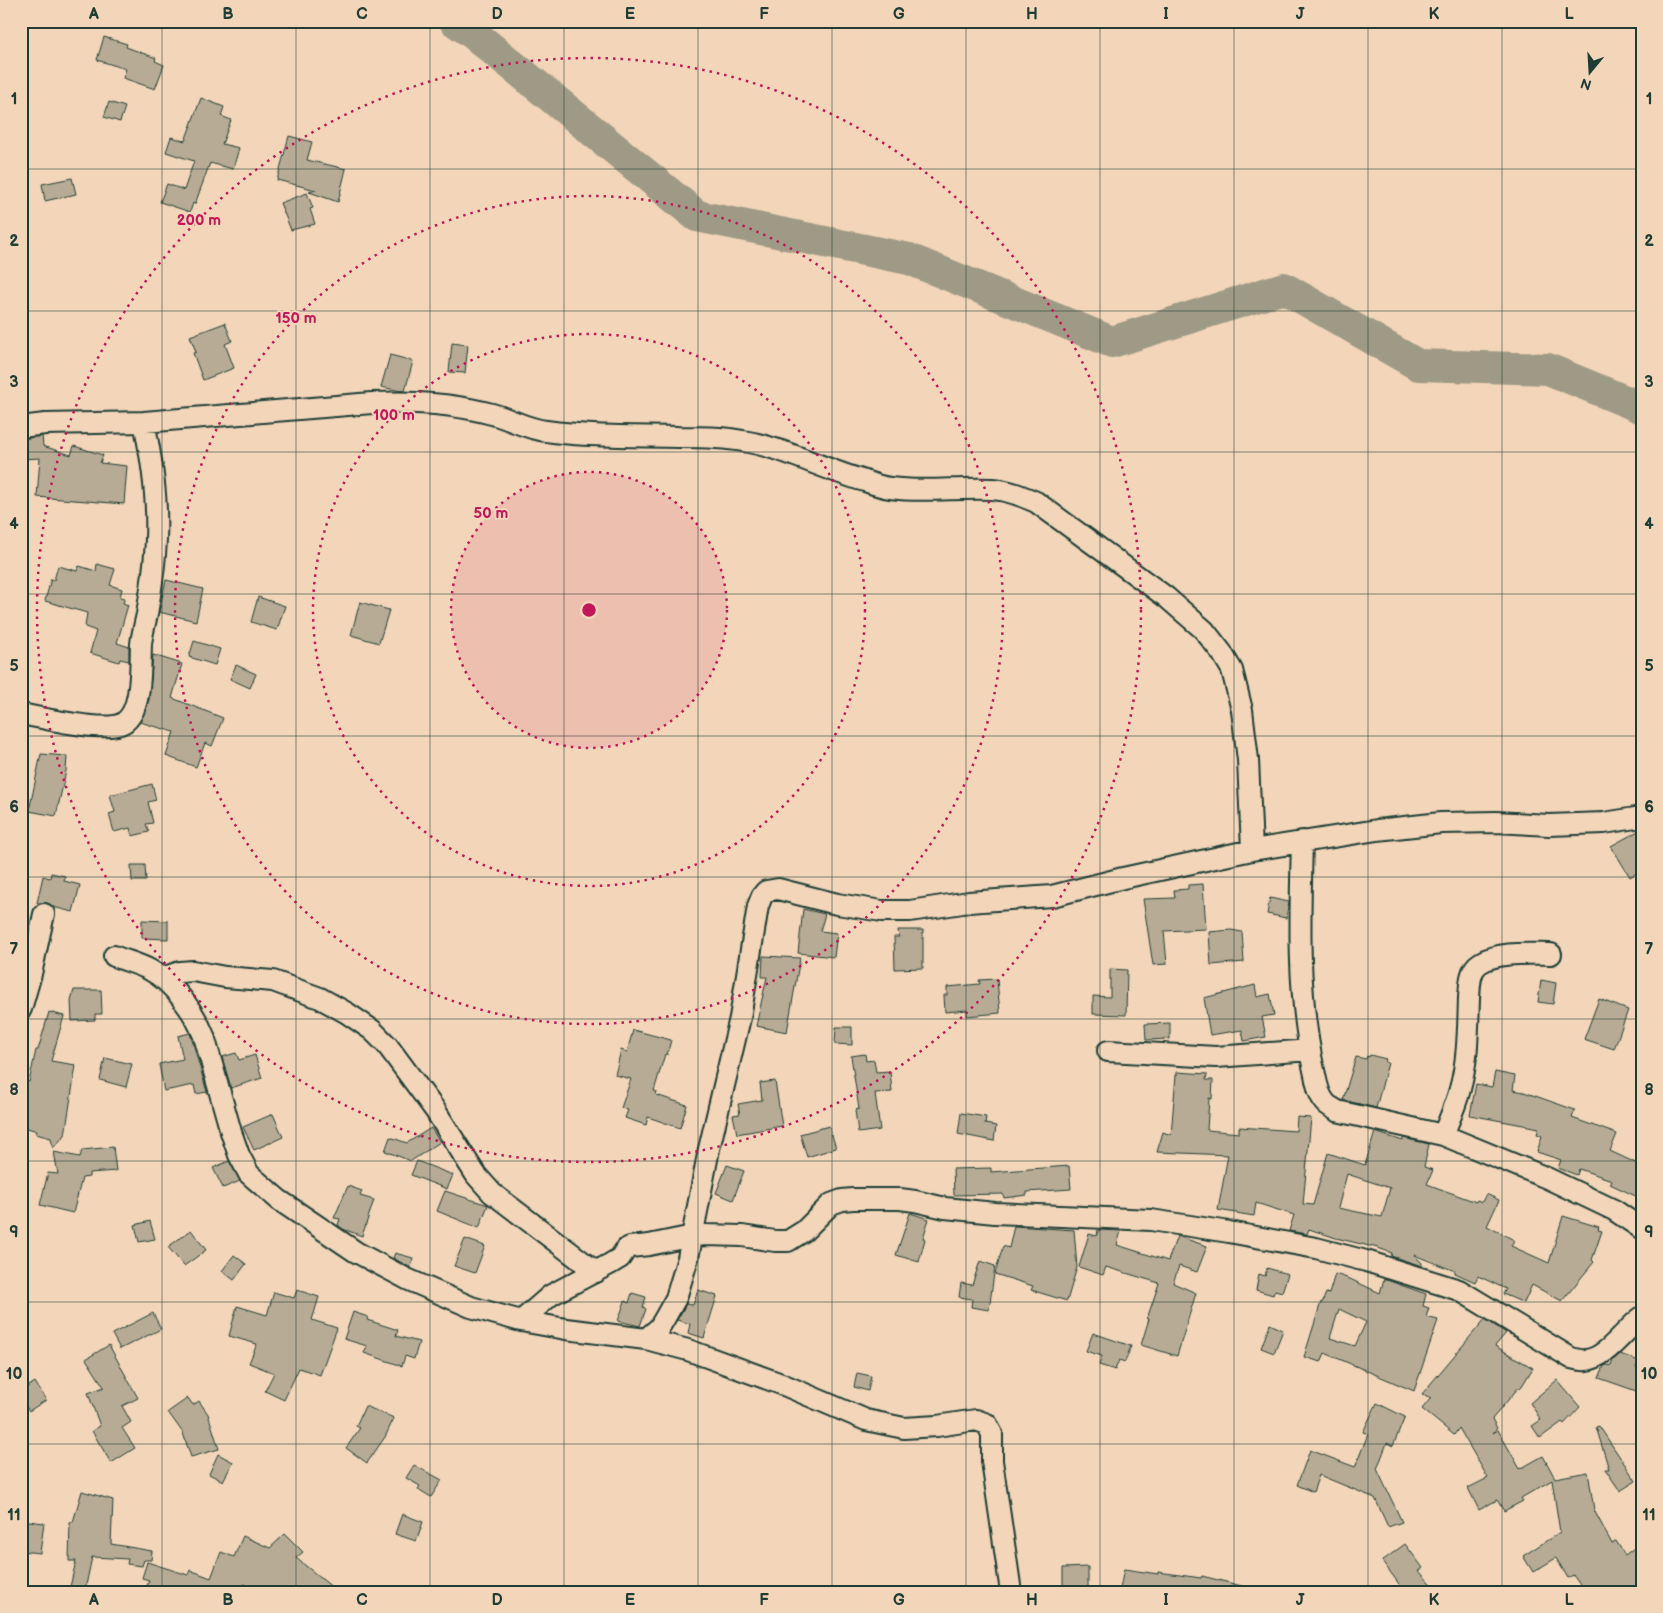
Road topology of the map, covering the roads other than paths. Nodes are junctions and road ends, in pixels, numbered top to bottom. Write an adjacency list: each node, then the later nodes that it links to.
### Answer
1 (144, 422): 2 (street); 3 (street); 6 (street)
2 (21, 426)
3 (21, 714)
4 (1642, 817): 5 (street)
5 (1302, 841): 6 (street); 12 (street)
6 (1252, 850): 16 (street)
7 (44, 914): 11 (street)
8 (1551, 954): 14 (street)
9 (114, 956): 10 (street)
10 (162, 978): 17 (street); 19 (street)
11 (21, 1010)
12 (1310, 1050): 13 (street); 14 (street)
13 (1108, 1051)
14 (1443, 1135): 15 (street)
15 (1642, 1228)
16 (692, 1237): 17 (street); 18 (street); 20 (street)
17 (596, 1272): 19 (street)
18 (1642, 1317)
19 (521, 1321): 20 (street)
20 (646, 1339): 21 (street)
21 (1011, 1592)

